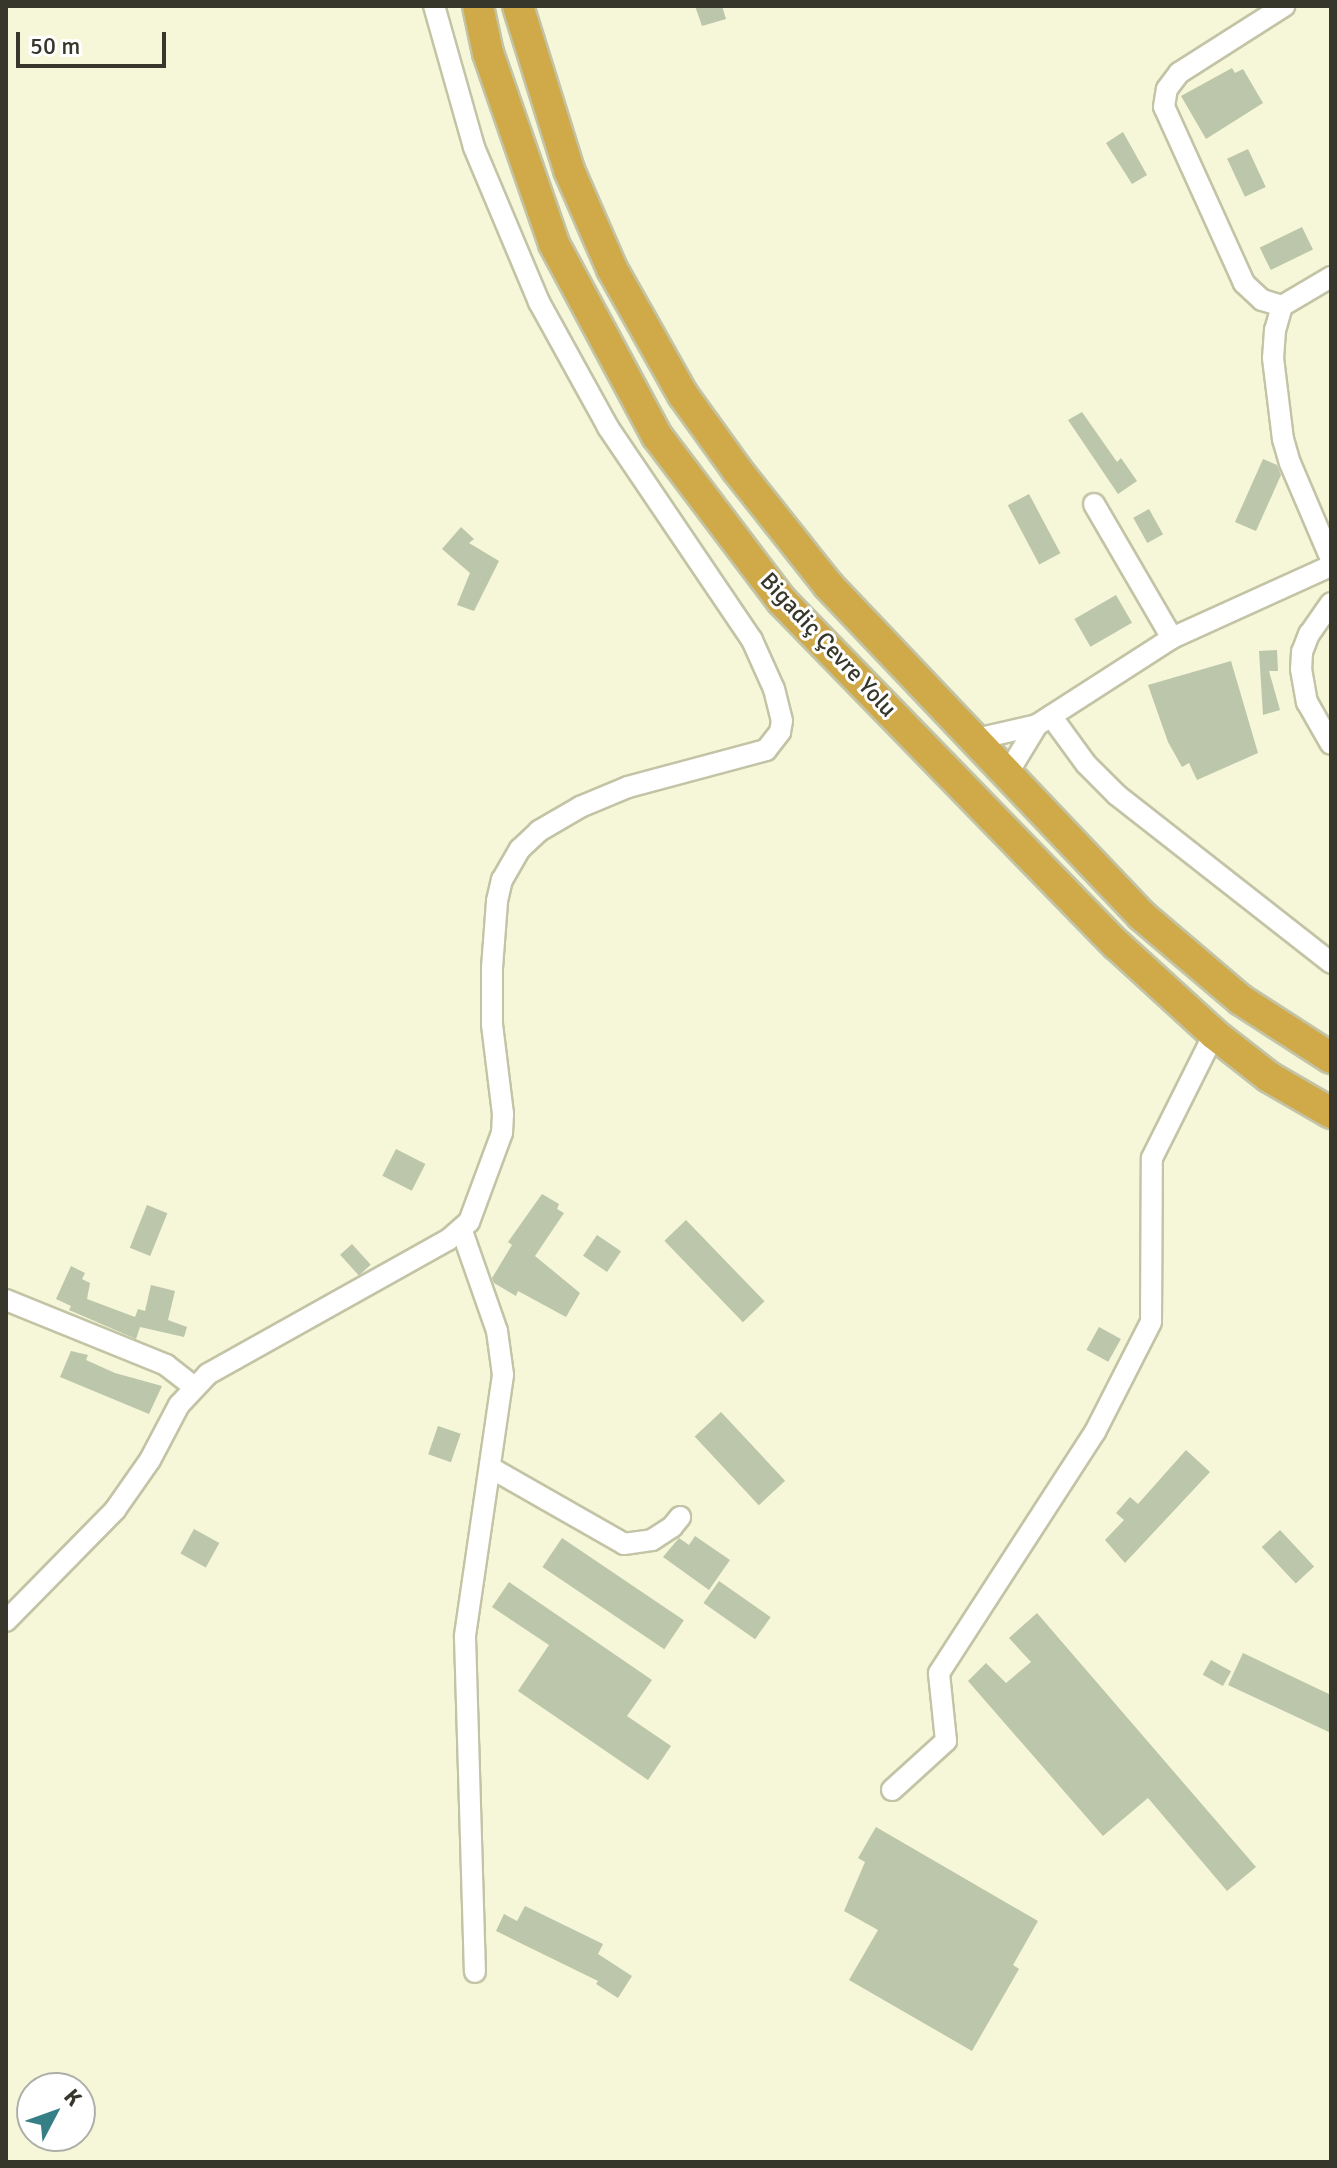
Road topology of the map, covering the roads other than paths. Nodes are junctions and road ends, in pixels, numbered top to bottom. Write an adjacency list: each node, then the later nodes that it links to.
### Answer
1 (434, 6): 20 (street)
2 (478, 6): 17 (highway, Bigadiç Çevre Yolu)
3 (518, 6): 13 (highway, Bigadiç Çevre Yolu)
4 (1277, 8): 6 (street)
5 (1331, 277): 6 (street)
6 (1282, 306): 8 (street)
7 (1094, 504): 11 (street)
8 (1331, 559)
9 (1331, 566): 11 (street)
10 (1331, 603): 14 (street)
11 (1172, 638): 12 (street)
12 (1044, 720): 13 (street); 15 (street); 16 (street)
13 (972, 740): 15 (highway, Bigadiç Çevre Yolu)
14 (1331, 744)
15 (1006, 776): 18 (highway, Bigadiç Çevre Yolu)
16 (1331, 963)
17 (1214, 1034): 19 (highway, Bigadiç Çevre Yolu); 26 (street)
18 (1331, 1058)
19 (1331, 1113)
20 (462, 1231): 22 (street); 23 (street)
21 (6, 1300): 22 (street)
22 (193, 1386): 25 (street)
23 (491, 1468): 24 (street); 27 (street)
24 (680, 1517)
25 (6, 1621)
26 (892, 1790)
27 (475, 1972)

